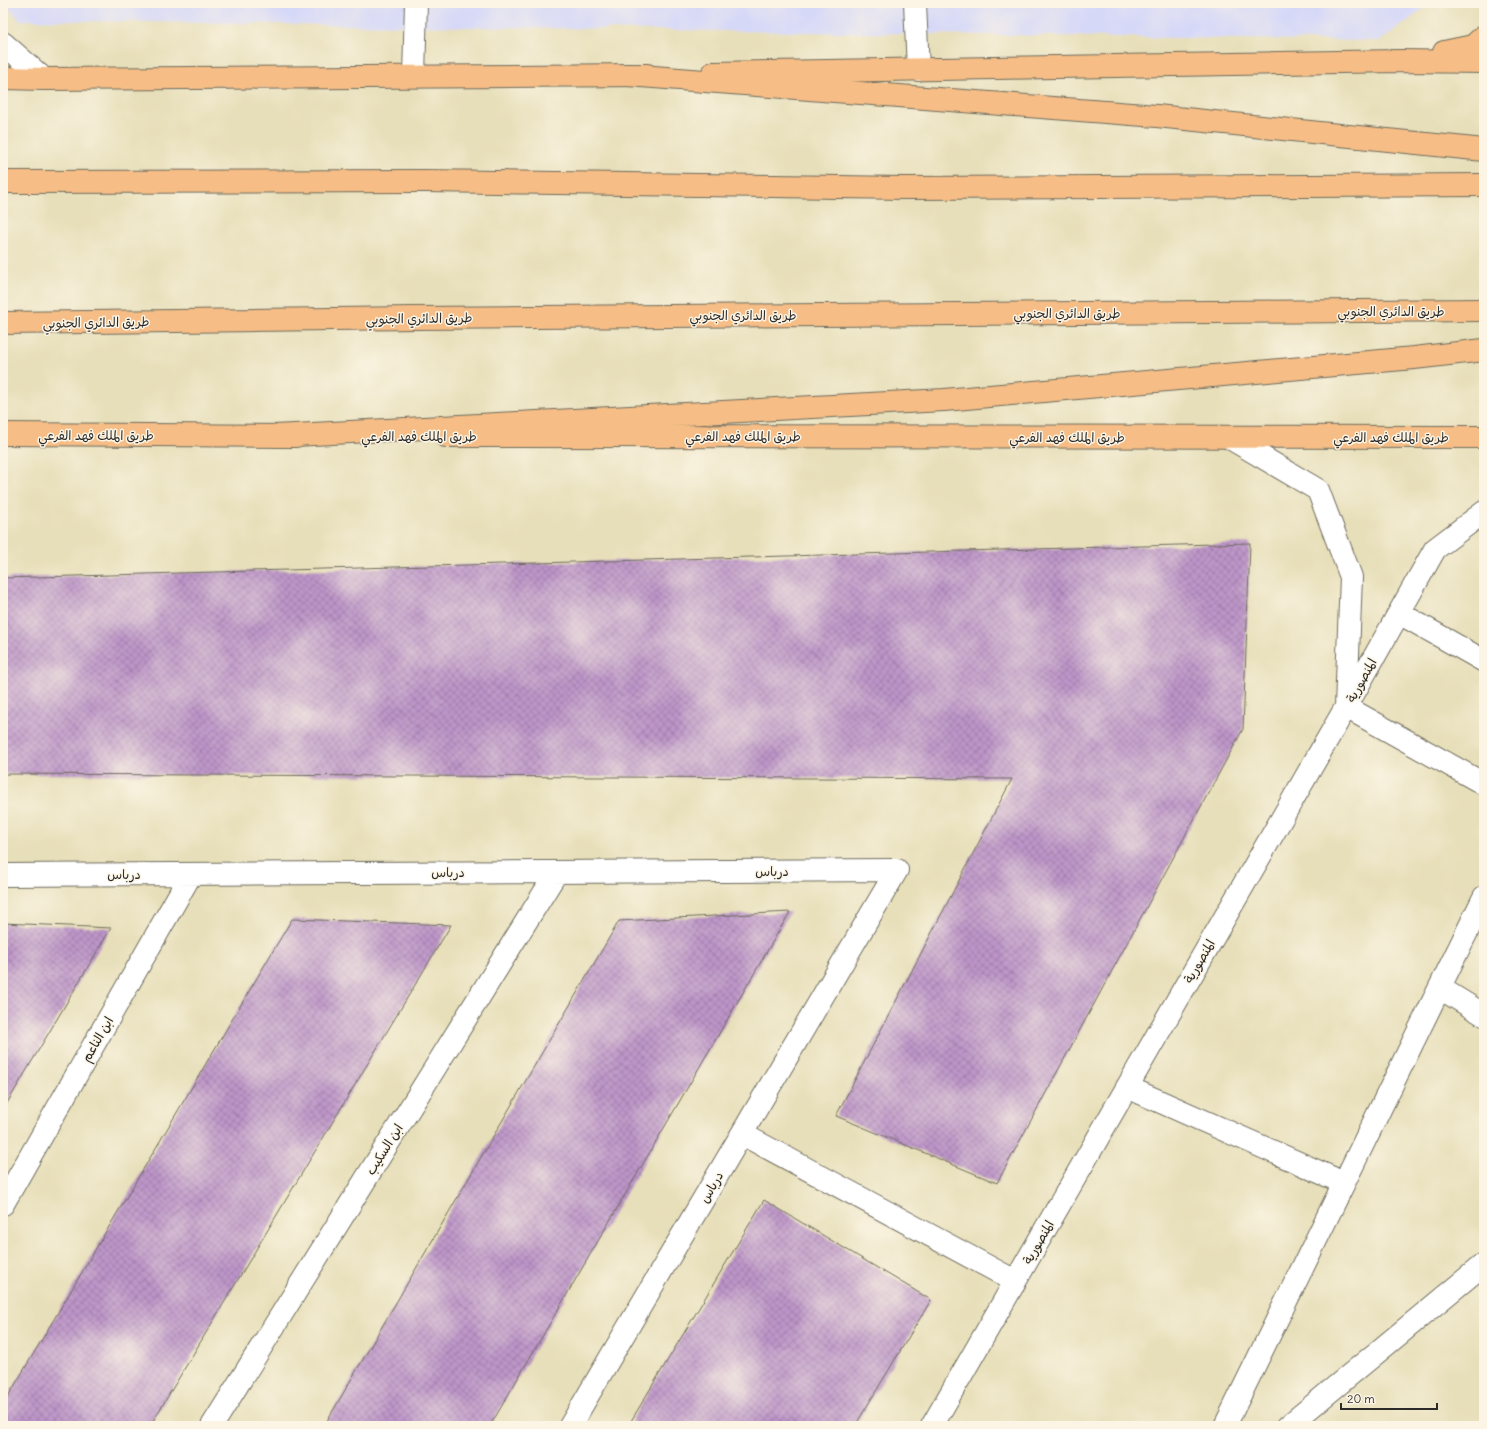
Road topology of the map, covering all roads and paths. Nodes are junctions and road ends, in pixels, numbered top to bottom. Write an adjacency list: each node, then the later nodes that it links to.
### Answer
1 (416, 3): 9 (street)
2 (915, 3): 7 (street)
3 (1484, 36): 5 (main road)
4 (3, 43): 11 (street)
5 (1399, 61): 6 (main road); 7 (main road)
6 (1484, 62)
7 (918, 70): 8 (main road)
8 (628, 75): 9 (main road); 12 (main road)
9 (414, 76): 11 (main road)
10 (3, 78): 11 (main road)
11 (44, 79)
12 (1484, 150)
13 (3, 182): 14 (main road)
14 (1484, 185)
15 (1484, 310): 16 (main road, طريق الدائري الجنوبي)
16 (3, 323)
17 (1484, 350): 19 (main road)
18 (3, 434): 19 (main road, طريق الملك فهد الفرعي)
19 (276, 436): 20 (main road, طريق الملك فهد الفرعي)
20 (1228, 437): 21 (main road, طريق الملك فهد الفرعي); 25 (street)
21 (1484, 437)
22 (1484, 512): 23 (street, المنصورية)
23 (1399, 613): 24 (street); 25 (street, المنصورية)
24 (1484, 661)
25 (1346, 707): 26 (street); 33 (street, المنصورية)
26 (1484, 784)
27 (557, 872): 29 (street, درباس); 34 (street, درباس); 39 (street, ابن السكيب)
28 (3, 874): 29 (street, درباس)
29 (190, 874): 36 (street, ابن الناعم)
30 (1484, 897): 31 (street)
31 (1440, 988): 32 (street); 35 (street)
32 (1484, 1014)
33 (1127, 1087): 35 (street); 38 (street, المنصورية)
34 (742, 1134): 38 (street); 40 (street, درباس)
35 (1344, 1183): 42 (street)
36 (3, 1204)
37 (1484, 1264): 43 (street)
38 (1015, 1281): 41 (street, المنصورية)
39 (212, 1426)
40 (570, 1426)
41 (932, 1426)
42 (1225, 1426)
43 (1288, 1426)

